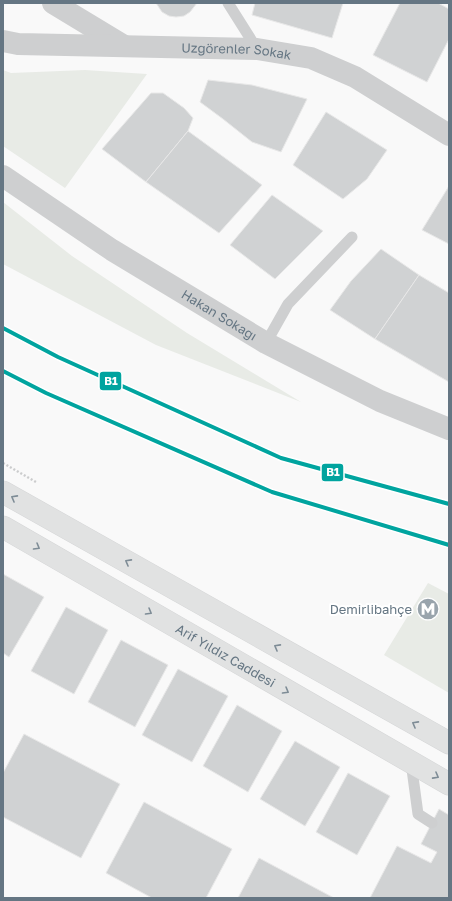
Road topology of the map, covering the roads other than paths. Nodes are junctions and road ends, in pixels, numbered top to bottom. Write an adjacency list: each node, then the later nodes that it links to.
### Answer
1 (53, 3): 4 (street)
2 (228, 3): 5 (lane)
3 (3, 41): 4 (street, Uzgörenler Sokak)
4 (125, 47): 5 (street, Uzgörenler Sokak)
5 (257, 49): 6 (street, Uzgörenler Sokak)
6 (449, 135)
7 (3, 176): 9 (street, Hakan Sokağı)
8 (352, 237): 9 (lane)
9 (266, 343): 10 (street, Hakan Sokağı)
10 (449, 429)
11 (3, 492): 13 (main road, one-way to 11)
12 (3, 527): 14 (main road, Arif Yıldız Caddesi, one-way to 14)
13 (449, 743)
14 (411, 762): 15 (main road, Arif Yıldız Caddesi, one-way to 15); 16 (lane)
15 (449, 784)
16 (432, 823)

